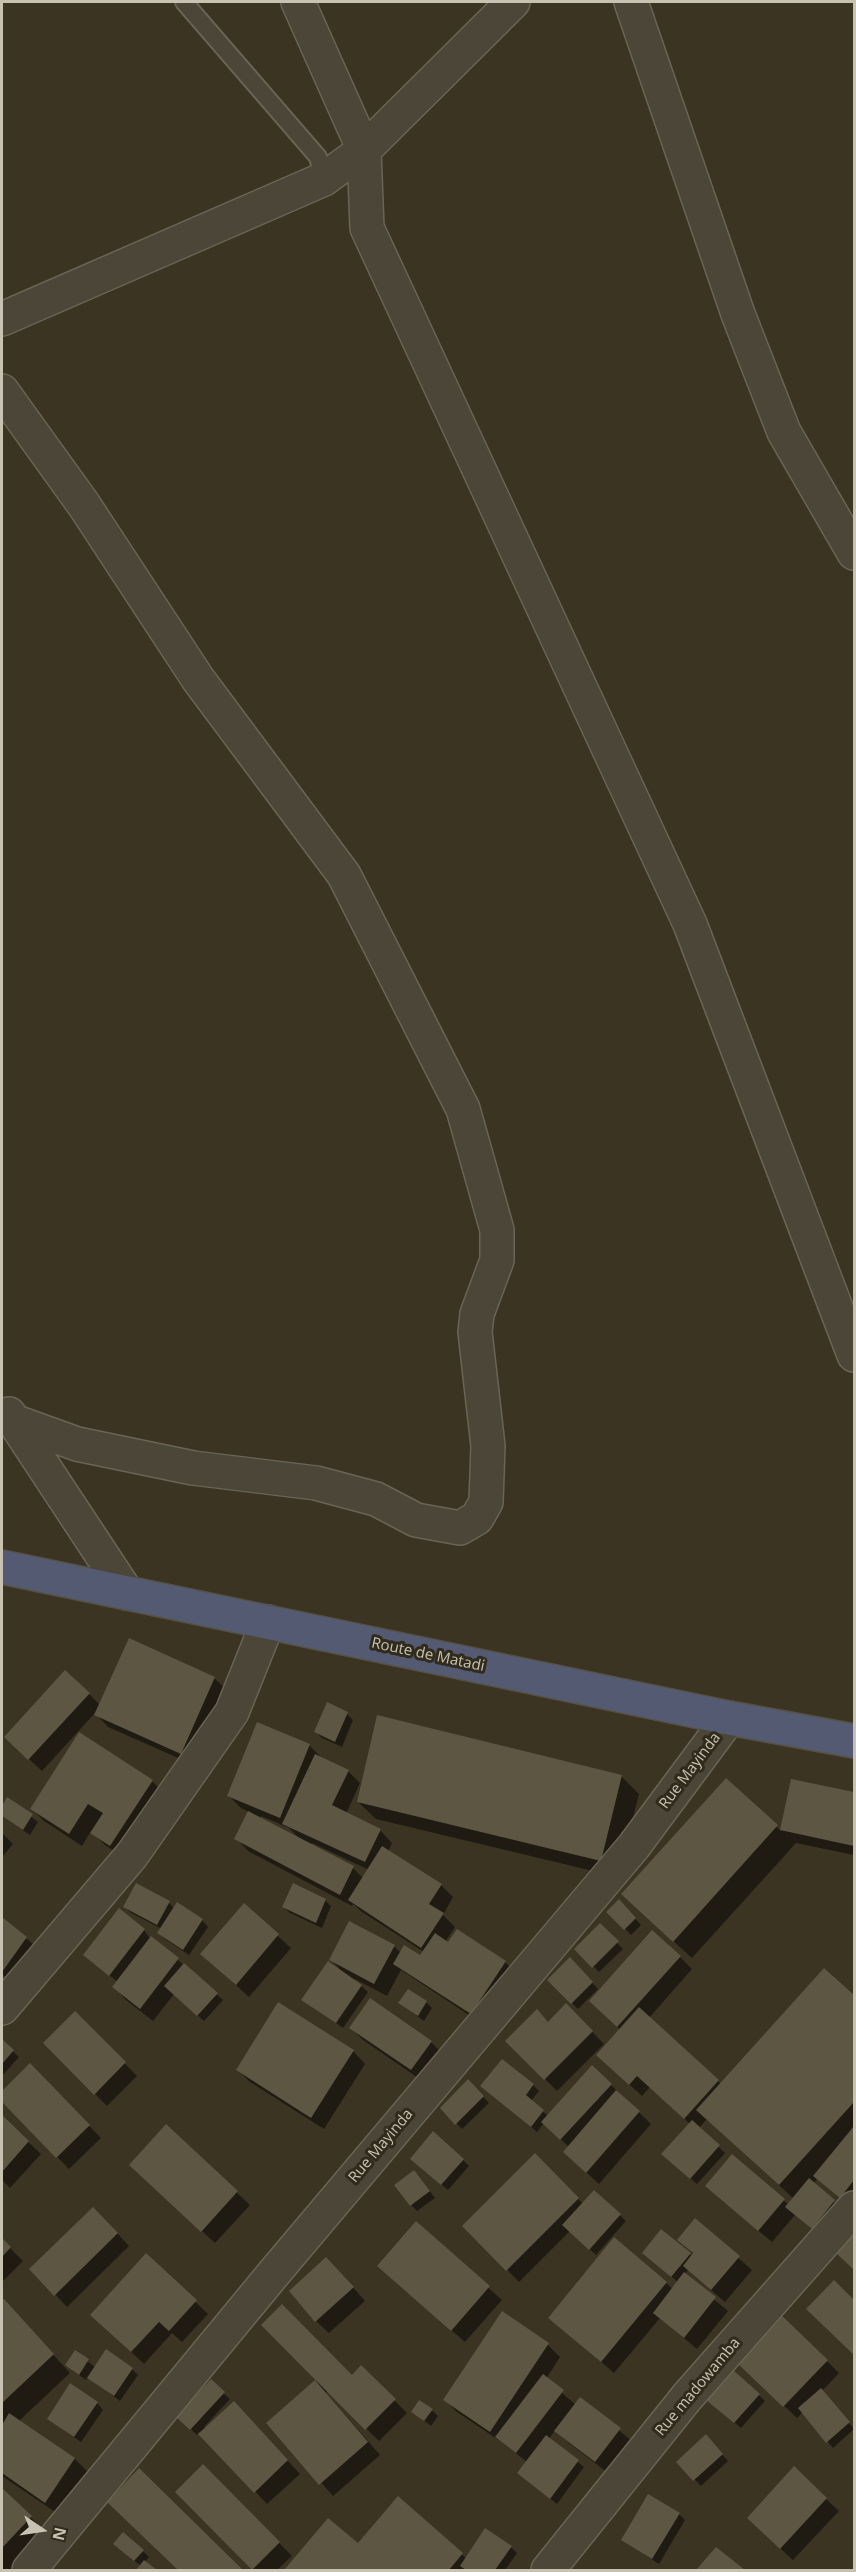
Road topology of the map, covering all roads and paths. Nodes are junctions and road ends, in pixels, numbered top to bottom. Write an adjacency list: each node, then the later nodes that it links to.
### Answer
1 (184, 2): 6 (lane)
2 (298, 2): 5 (street)
3 (513, 2): 5 (street)
4 (631, 2): 9 (street)
5 (364, 150): 6 (street); 10 (street)
6 (324, 178): 7 (street)
7 (2, 319)
8 (2, 391): 11 (street)
9 (855, 553)
10 (855, 1355)
11 (5, 1412): 13 (street)
12 (2, 1568): 13 (highway, Route de Matadi)
13 (127, 1593): 14 (highway, Route de Matadi)
14 (268, 1622): 15 (highway, Route de Matadi); 17 (street)
15 (729, 1718): 16 (highway, Route de Matadi); 19 (street, Rue Mayinda)
16 (855, 1741)
17 (2, 2008)
18 (855, 2208): 20 (street, Rue madowamba)
19 (29, 2571)
20 (548, 2571)

